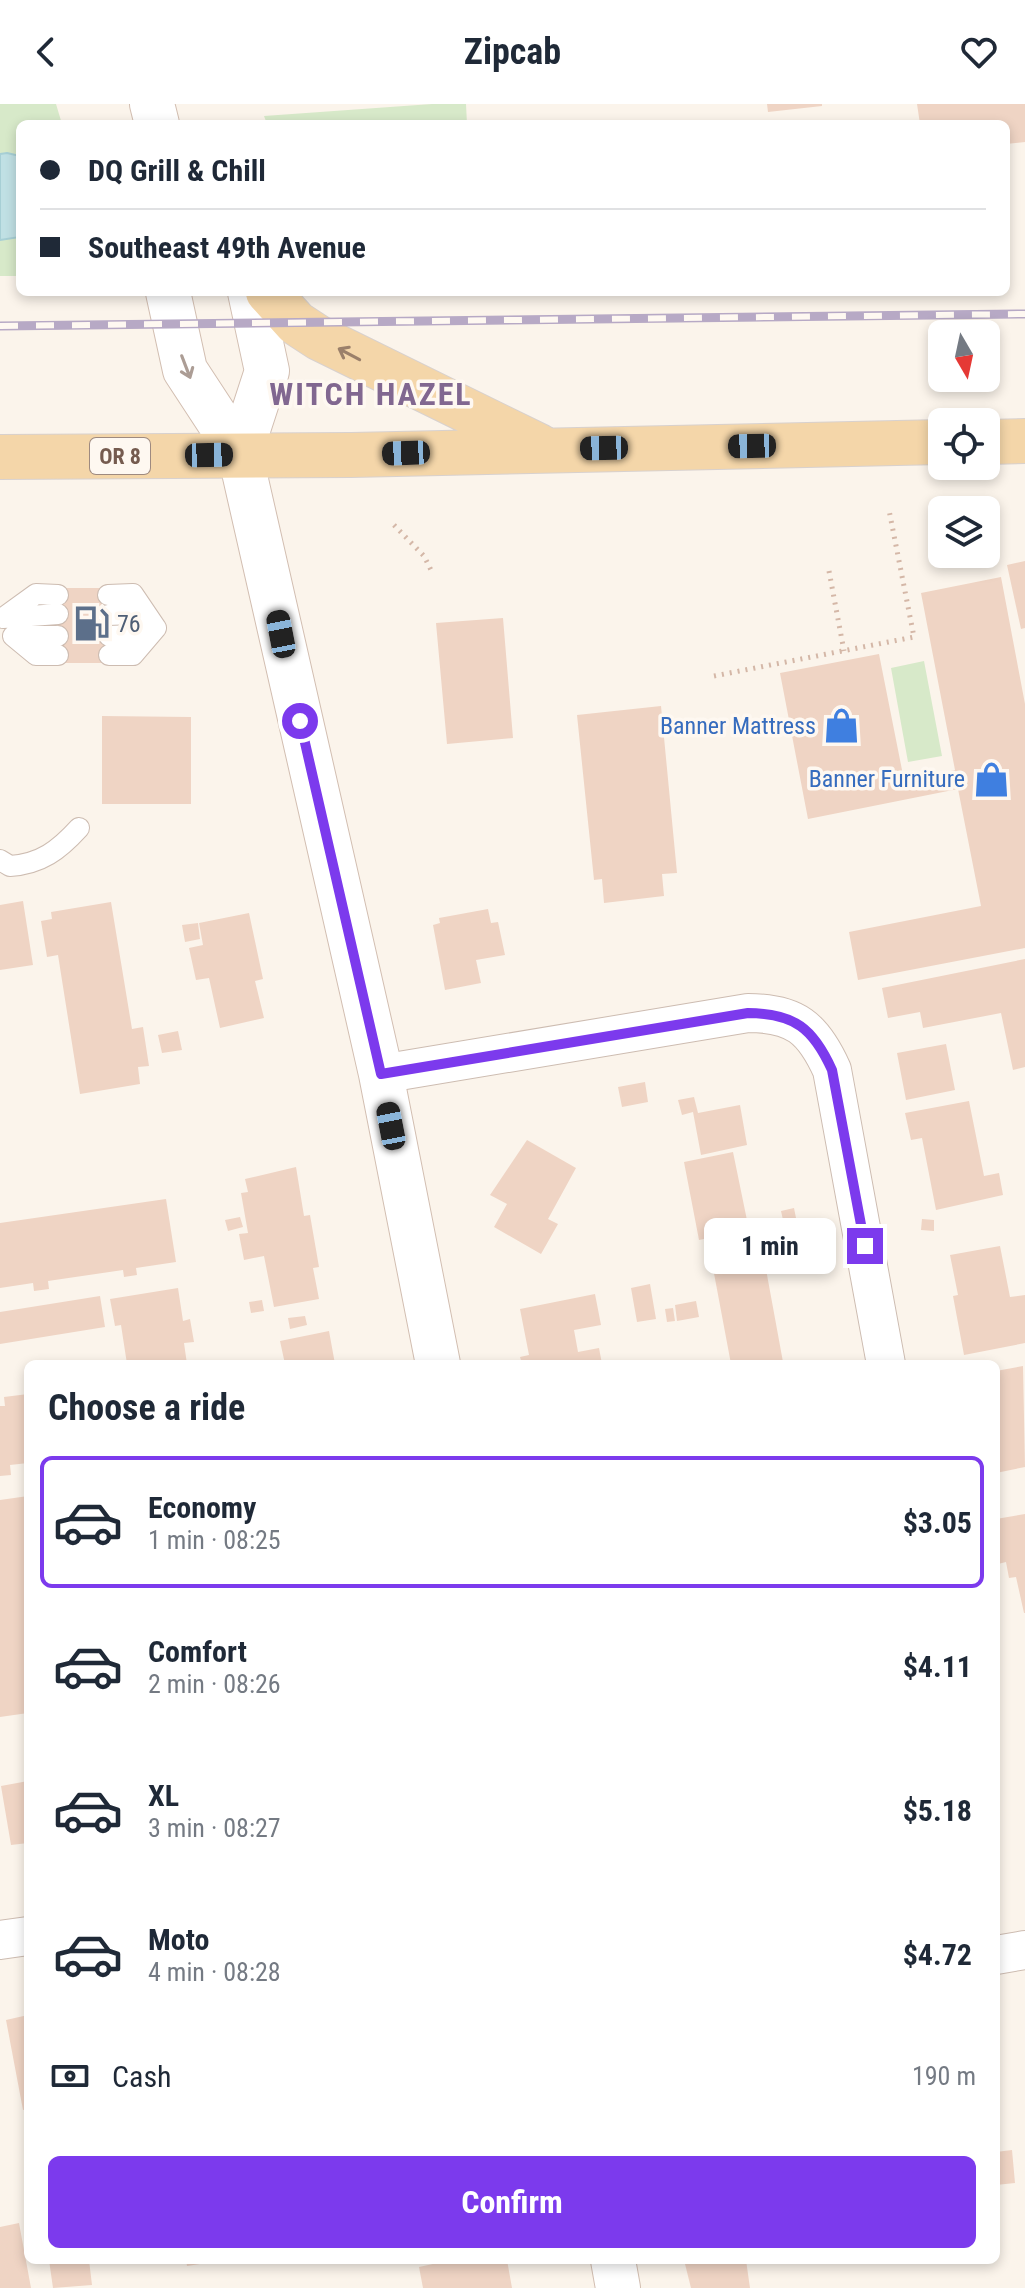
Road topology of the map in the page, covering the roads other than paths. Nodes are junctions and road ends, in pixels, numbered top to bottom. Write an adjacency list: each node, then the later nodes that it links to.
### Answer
1 (169, 296): 8 (main road, one-way to 8)
2 (251, 296): 8 (main road)
3 (272, 296): 7 (main road, one-way to 3)
4 (1025, 441): 6 (main road)
5 (928, 442): 7 (main road, OR 8)
6 (1000, 442)
7 (545, 449): 8 (main road, OR 8)
8 (240, 454): 9 (main road, OR 8); 14 (main road)
9 (0, 457)
10 (108, 605): 11 (lane)
11 (109, 646)
12 (79, 828): 13 (lane)
13 (0, 860)
14 (381, 1074): 15 (main road); 16 (street)
15 (437, 1360)
16 (885, 1360)
17 (24, 1937): 18 (street)
18 (0, 1940)
19 (1025, 1950): 20 (street)
20 (1000, 1954)
21 (614, 2264): 22 (main road)
22 (618, 2288)

